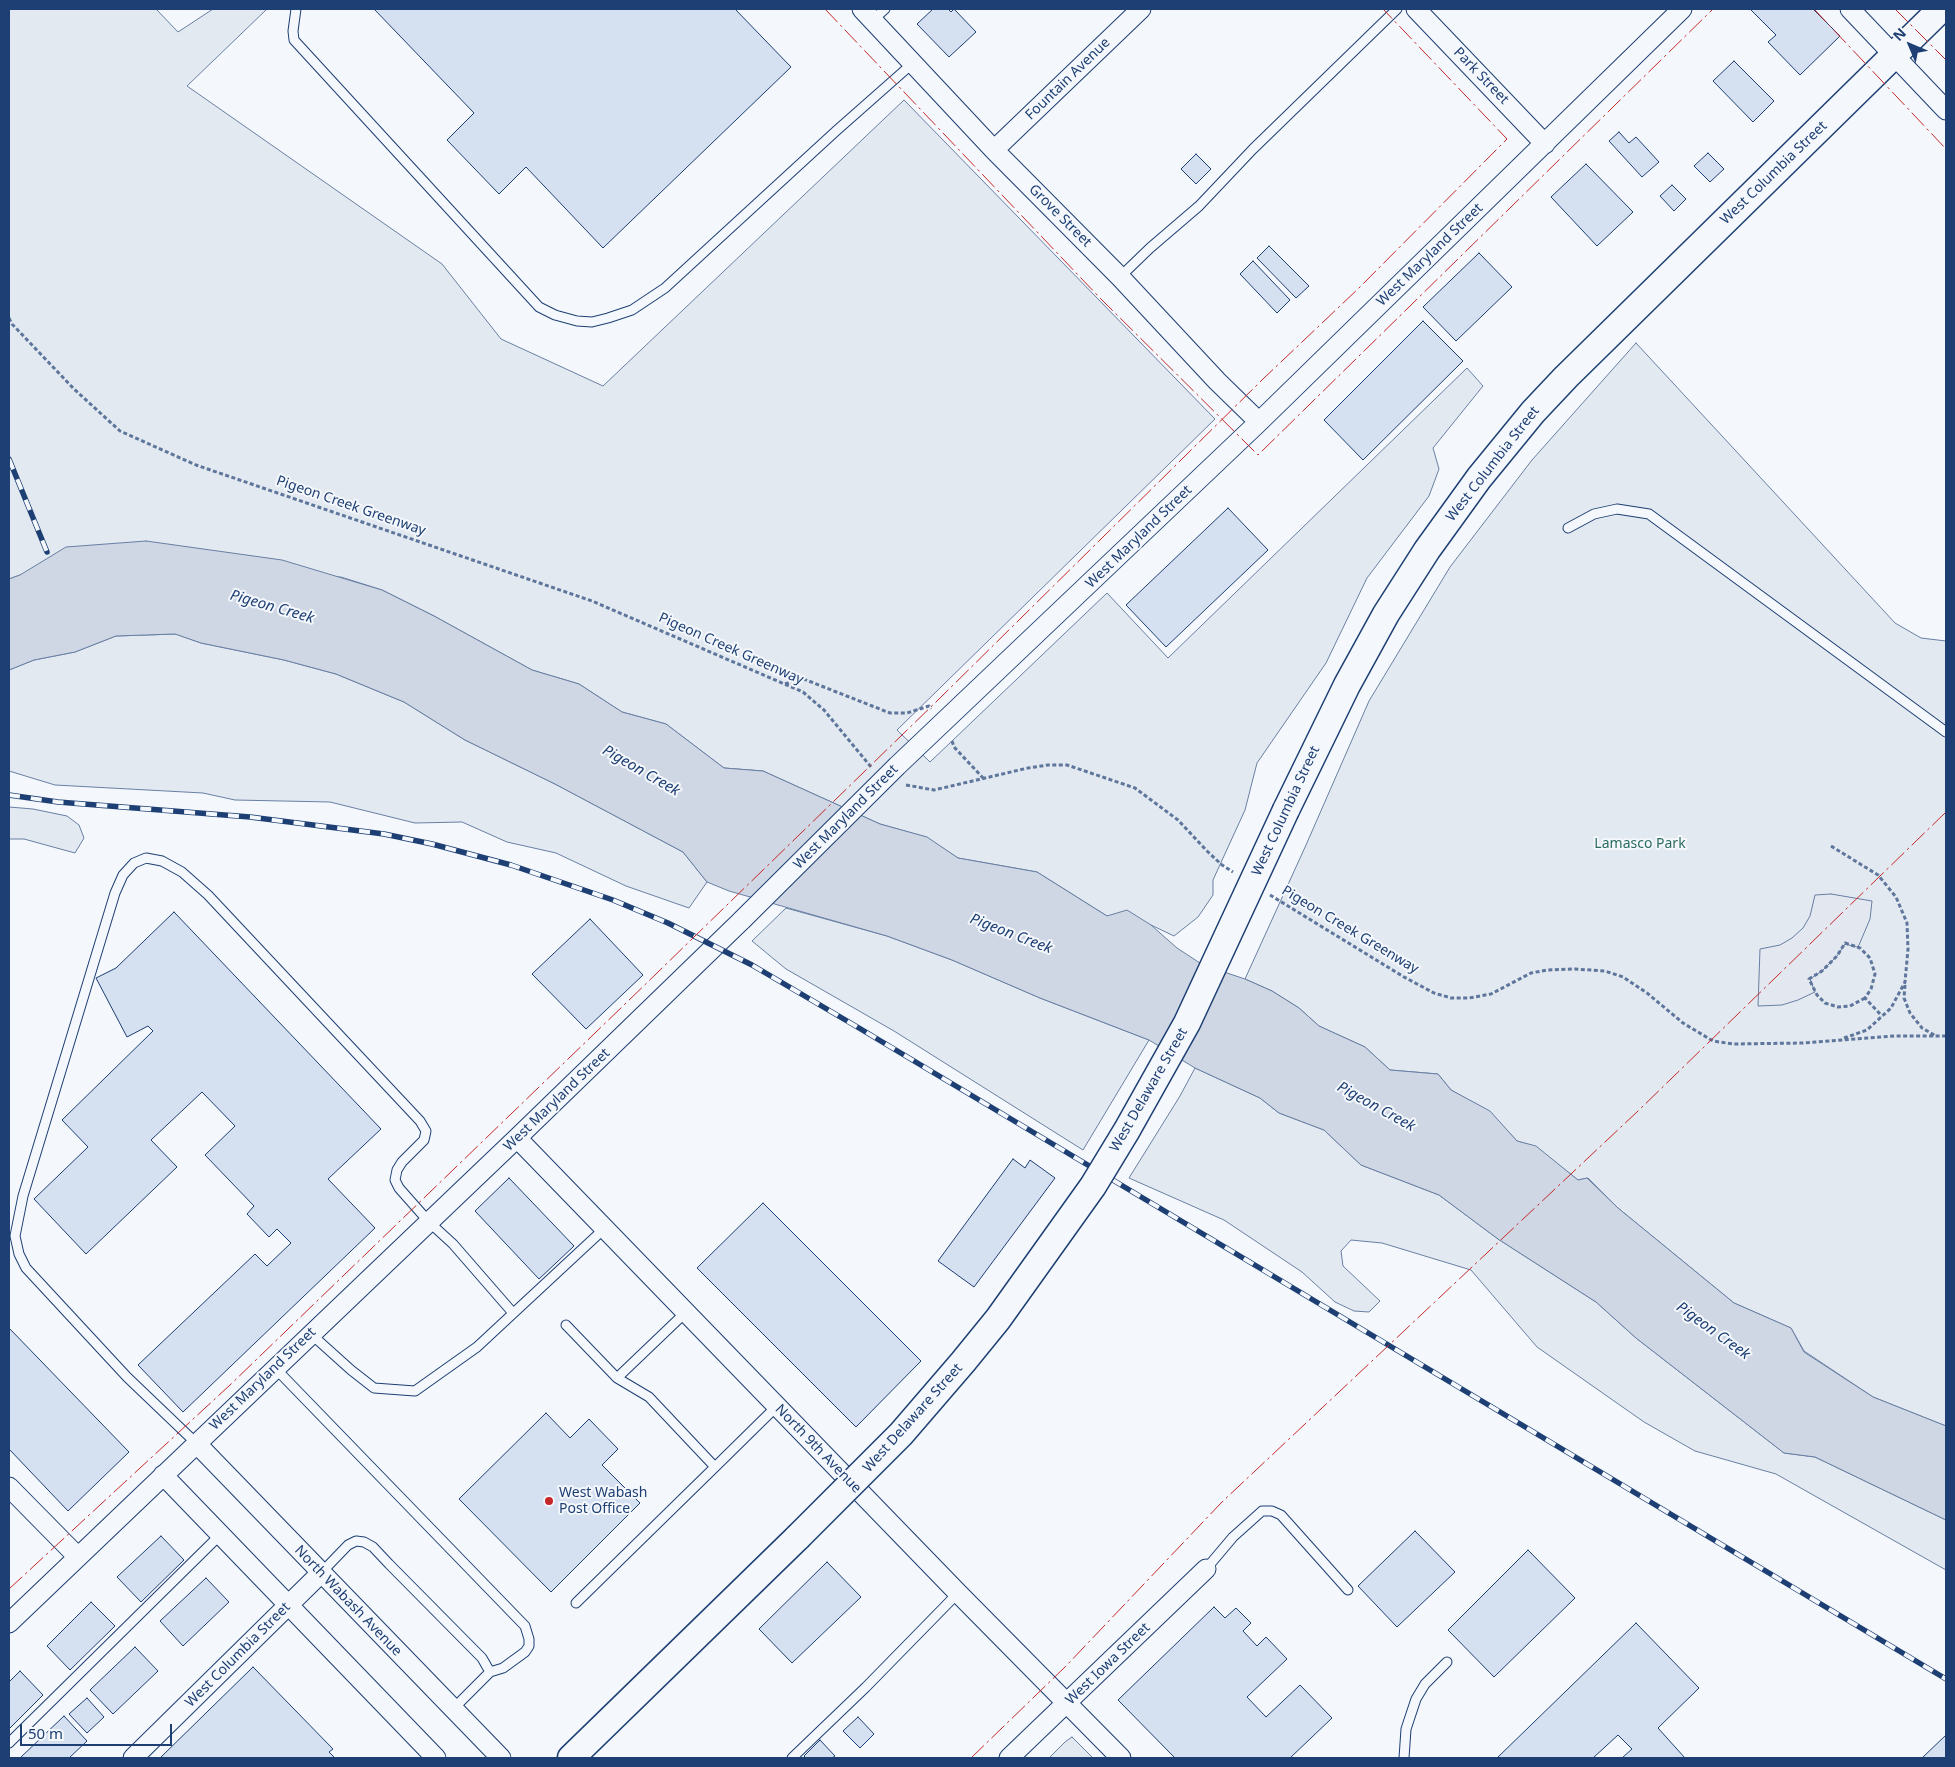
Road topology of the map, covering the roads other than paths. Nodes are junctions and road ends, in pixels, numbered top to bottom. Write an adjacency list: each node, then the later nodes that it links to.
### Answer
1 (296, 9): 10 (lane)
2 (1141, 9): 13 (street, Fountain Avenue)
3 (1397, 9): 14 (lane)
4 (1416, 9): 12 (street, Park Street)
5 (1682, 9): 12 (street, West Maryland Street)
6 (1850, 9): 9 (street)
7 (1941, 9): 9 (main road, West Columbia Street)
8 (873, 13): 10 (street, Grove Street)
9 (1895, 54): 11 (street); 18 (main road, West Columbia Street, bridge)
10 (913, 63): 13 (street, Grove Street)
11 (1946, 110)
12 (1545, 144): 15 (street, West Maryland Street)
13 (994, 150): 14 (street, Grove Street)
14 (1120, 277): 15 (street, Grove Street)
15 (1259, 422): 19 (street, West Maryland Street, bridge)
16 (1568, 528): 17 (lane)
17 (1946, 732)
18 (1187, 1023): 50 (main road, West Delaware Street, bridge)
19 (517, 1138): 20 (street, West Maryland Street); 21 (street, North 9th Avenue)
20 (429, 1222): 23 (lane); 25 (street, West Maryland Street); 29 (lane)
21 (605, 1228): 22 (street, North 9th Avenue); 23 (lane)
22 (686, 1312): 27 (lane); 28 (street, North 9th Avenue)
23 (513, 1313): 25 (lane)
24 (566, 1325): 27 (lane)
25 (311, 1334): 26 (street, West Maryland Street)
26 (274, 1368): 29 (street, West Maryland Street); 43 (lane)
27 (617, 1378): 30 (lane)
28 (777, 1406): 30 (lane); 38 (street, North 9th Avenue)
29 (196, 1443): 31 (street, West Maryland Street); 36 (street, North Wabash Avenue)
30 (715, 1467): 39 (lane)
31 (162, 1475): 33 (street); 34 (street, West Maryland Street)
32 (14, 1495): 34 (street)
33 (220, 1535): 40 (street); 46 (lane)
34 (78, 1557): 41 (street, West Maryland Street)
35 (1206, 1569): 37 (lane); 44 (street, West Iowa Street)
36 (321, 1573): 40 (street, West Columbia Street); 43 (lane); 45 (street, North Wabash Avenue)
37 (1348, 1590)
38 (958, 1593): 44 (street, North 9th Avenue); 51 (lane)
39 (576, 1603)
40 (288, 1605): 47 (street, West Columbia Street); 48 (street)
41 (9, 1623)
42 (1447, 1662): 54 (lane)
43 (490, 1672): 45 (lane)
44 (1067, 1704): 52 (street, West Iowa Street); 53 (street, North 9th Avenue)
45 (453, 1709): 49 (street, North Wabash Avenue)
46 (9, 1743)
47 (133, 1758)
48 (436, 1758)
49 (501, 1758)
50 (571, 1758)
51 (792, 1758)
52 (1008, 1758)
53 (1121, 1758)
54 (1404, 1758)

